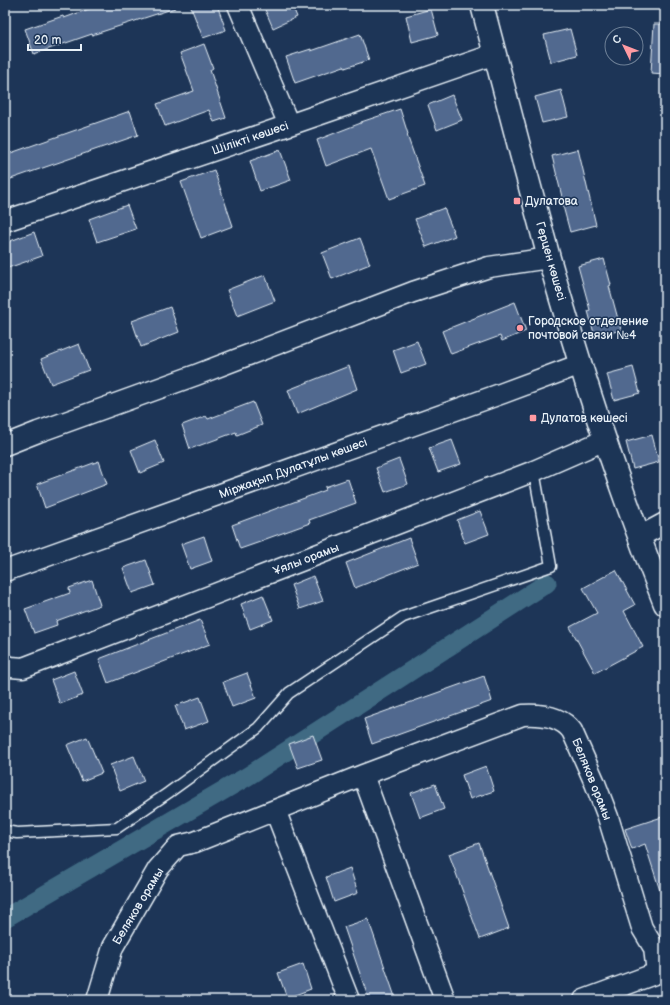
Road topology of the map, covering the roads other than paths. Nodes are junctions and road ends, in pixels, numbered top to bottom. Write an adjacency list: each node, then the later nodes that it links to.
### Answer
1 (238, 5): 4 (street)
2 (482, 5): 3 (street, Герцен көшесі)
3 (495, 54): 4 (street, Шілікті көшесі); 6 (street, Герцен көшесі)
4 (289, 125): 5 (street, Шілікті көшесі)
5 (5, 220)
6 (549, 258): 7 (street, Герцен көшесі); 9 (street)
7 (581, 364): 8 (street, Герцен көшесі); 13 (street, Міржақып Дулатұлы көшесі)
8 (605, 440): 10 (street, Ұялы орамы); 12 (street, Герцен көшесі)
9 (5, 445)
10 (534, 471): 15 (street, Ұялы орамы); 18 (lane)
11 (665, 523): 12 (street)
12 (639, 537): 14 (street, Герцен көшесі)
13 (5, 571)
14 (665, 604)
15 (5, 666)
16 (363, 775): 17 (street, Беляков орамы); 19 (street, Беляков орамы); 22 (street)
17 (275, 810): 20 (street, Беляков орамы); 21 (street)
18 (5, 831)
19 (659, 950): 23 (street)
20 (97, 1000)
21 (349, 1000)
22 (445, 1000)
23 (584, 1000)

